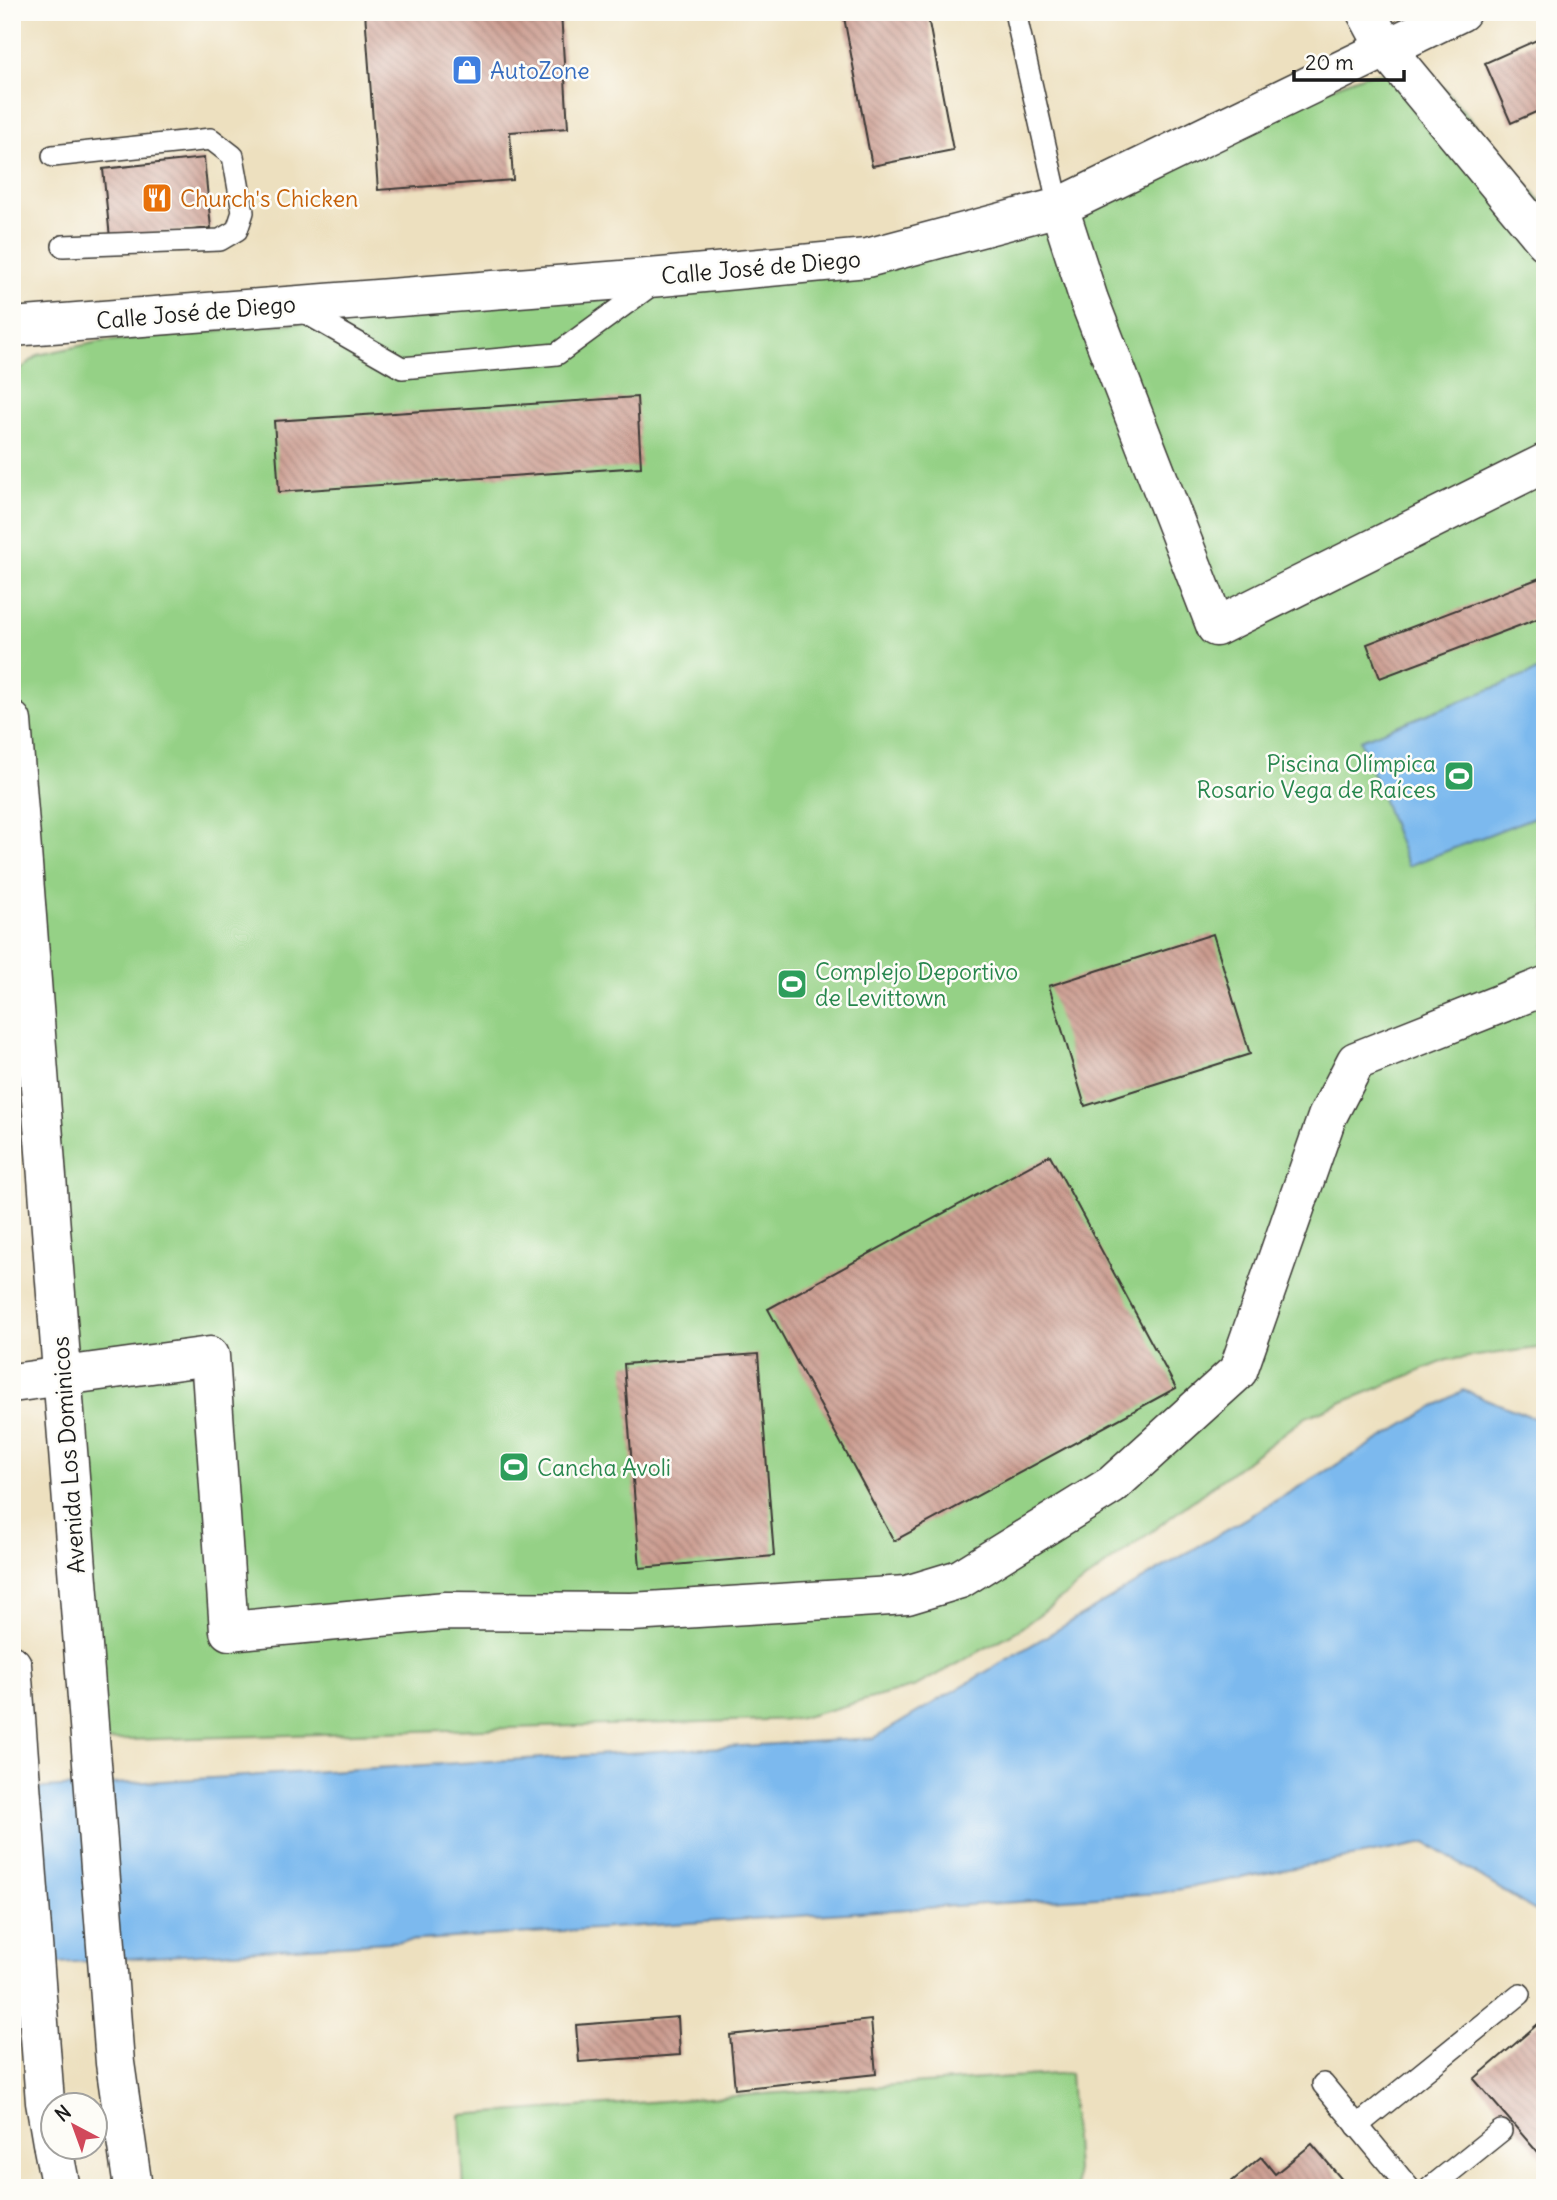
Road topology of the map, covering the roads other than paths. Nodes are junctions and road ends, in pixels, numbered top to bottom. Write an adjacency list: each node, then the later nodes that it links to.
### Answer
1 (1015, 12): 6 (lane)
2 (1366, 12): 4 (street)
3 (1461, 12): 4 (street, Calle José de Diego)
4 (1386, 50): 6 (street, Calle José de Diego); 7 (street)
5 (53, 156): 8 (lane)
6 (1059, 207): 9 (street, Calle José de Diego); 12 (street)
7 (1545, 241)
8 (63, 246)
9 (661, 277): 10 (street, Calle José de Diego); 10 (lane)
10 (290, 304): 11 (street, Calle José de Diego)
11 (12, 327)
12 (1545, 463)
13 (12, 721): 15 (street, Avenida Los Dominicos)
14 (1545, 986): 15 (street)
15 (61, 1376): 16 (street); 25 (street, Avenida Los Dominicos)
16 (12, 1383)
17 (12, 1665): 20 (street)
18 (1521, 1994): 21 (lane)
19 (1323, 2084): 21 (lane)
20 (44, 2092)
21 (1357, 2126): 26 (lane)
22 (1501, 2130): 27 (lane)
23 (56, 2162): 24 (street)
24 (61, 2188)
25 (133, 2188)
26 (1409, 2188)
27 (1430, 2188)

